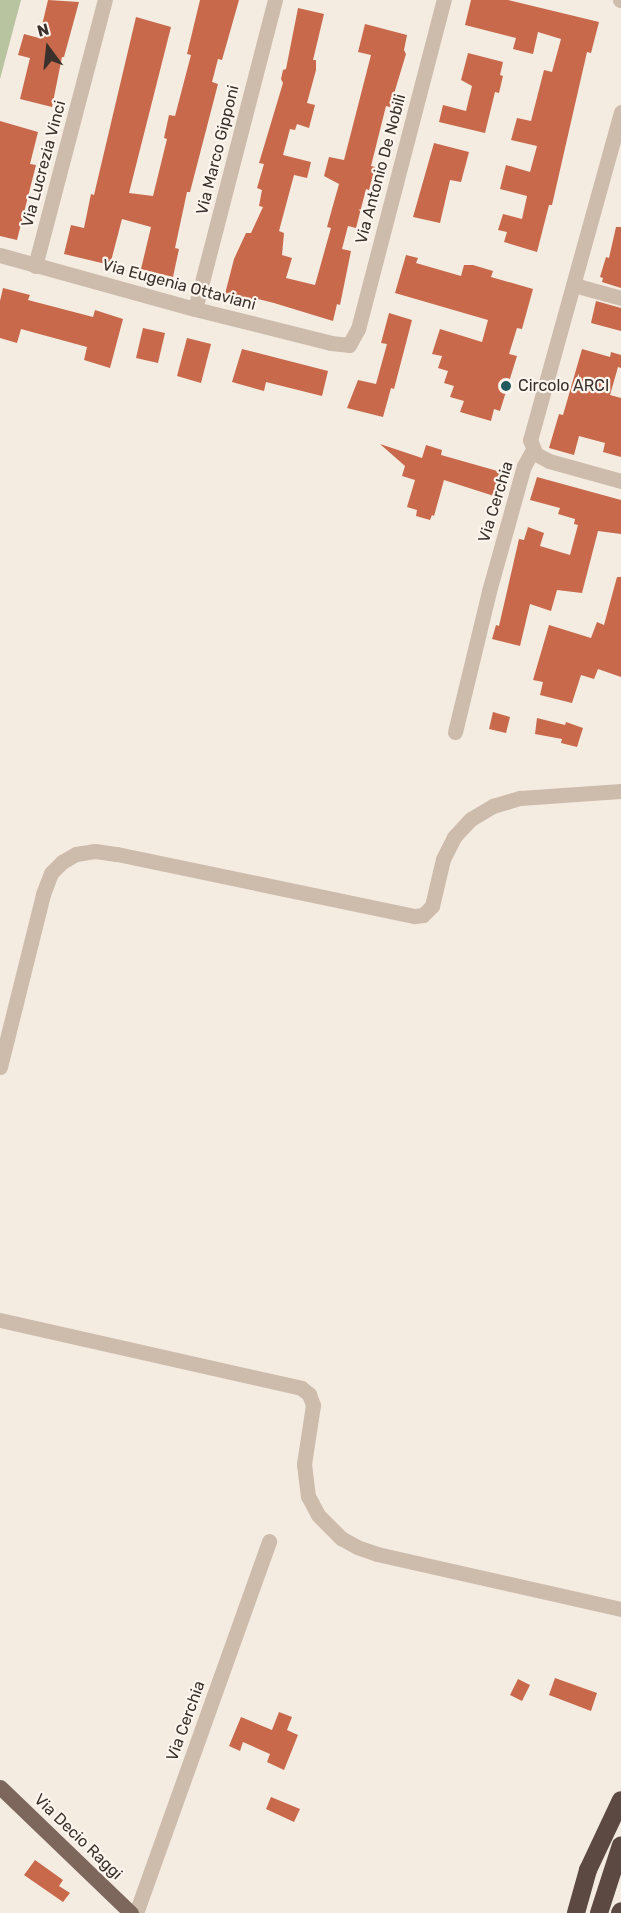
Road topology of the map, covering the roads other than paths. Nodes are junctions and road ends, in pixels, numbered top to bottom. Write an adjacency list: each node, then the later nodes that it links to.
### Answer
1 (105, 0): 7 (street, Via Lucrezia Vinci)
2 (275, 0): 10 (street, Via Marco Gipponi)
3 (444, 0): 11 (street, Via Antonio De Nobili)
4 (621, 112): 5 (street, Via Cerchia)
5 (615, 158): 8 (street, Via Cerchia)
6 (0, 255): 7 (street, Via Eugenia Ottaviani)
7 (35, 266): 10 (street, Via Eugenia Ottaviani)
8 (574, 285): 9 (street); 12 (street, Via Cerchia)
9 (621, 298)
10 (195, 309): 11 (street, Via Eugenia Ottaviani)
11 (349, 345)
12 (533, 450): 13 (street); 14 (street, Via Cerchia)
13 (621, 481)
14 (455, 732)
15 (621, 791): 16 (street)
16 (0, 1067)
17 (0, 1320): 19 (street)
18 (269, 1541): 24 (street, Via Cerchia)
19 (621, 1609)
20 (0, 1787): 23 (main road, Via Decio Raggi)
21 (621, 1800): 25 (highway)
22 (621, 1845): 26 (highway)
23 (131, 1913)
24 (136, 1913)
25 (576, 1913)
26 (599, 1913)

